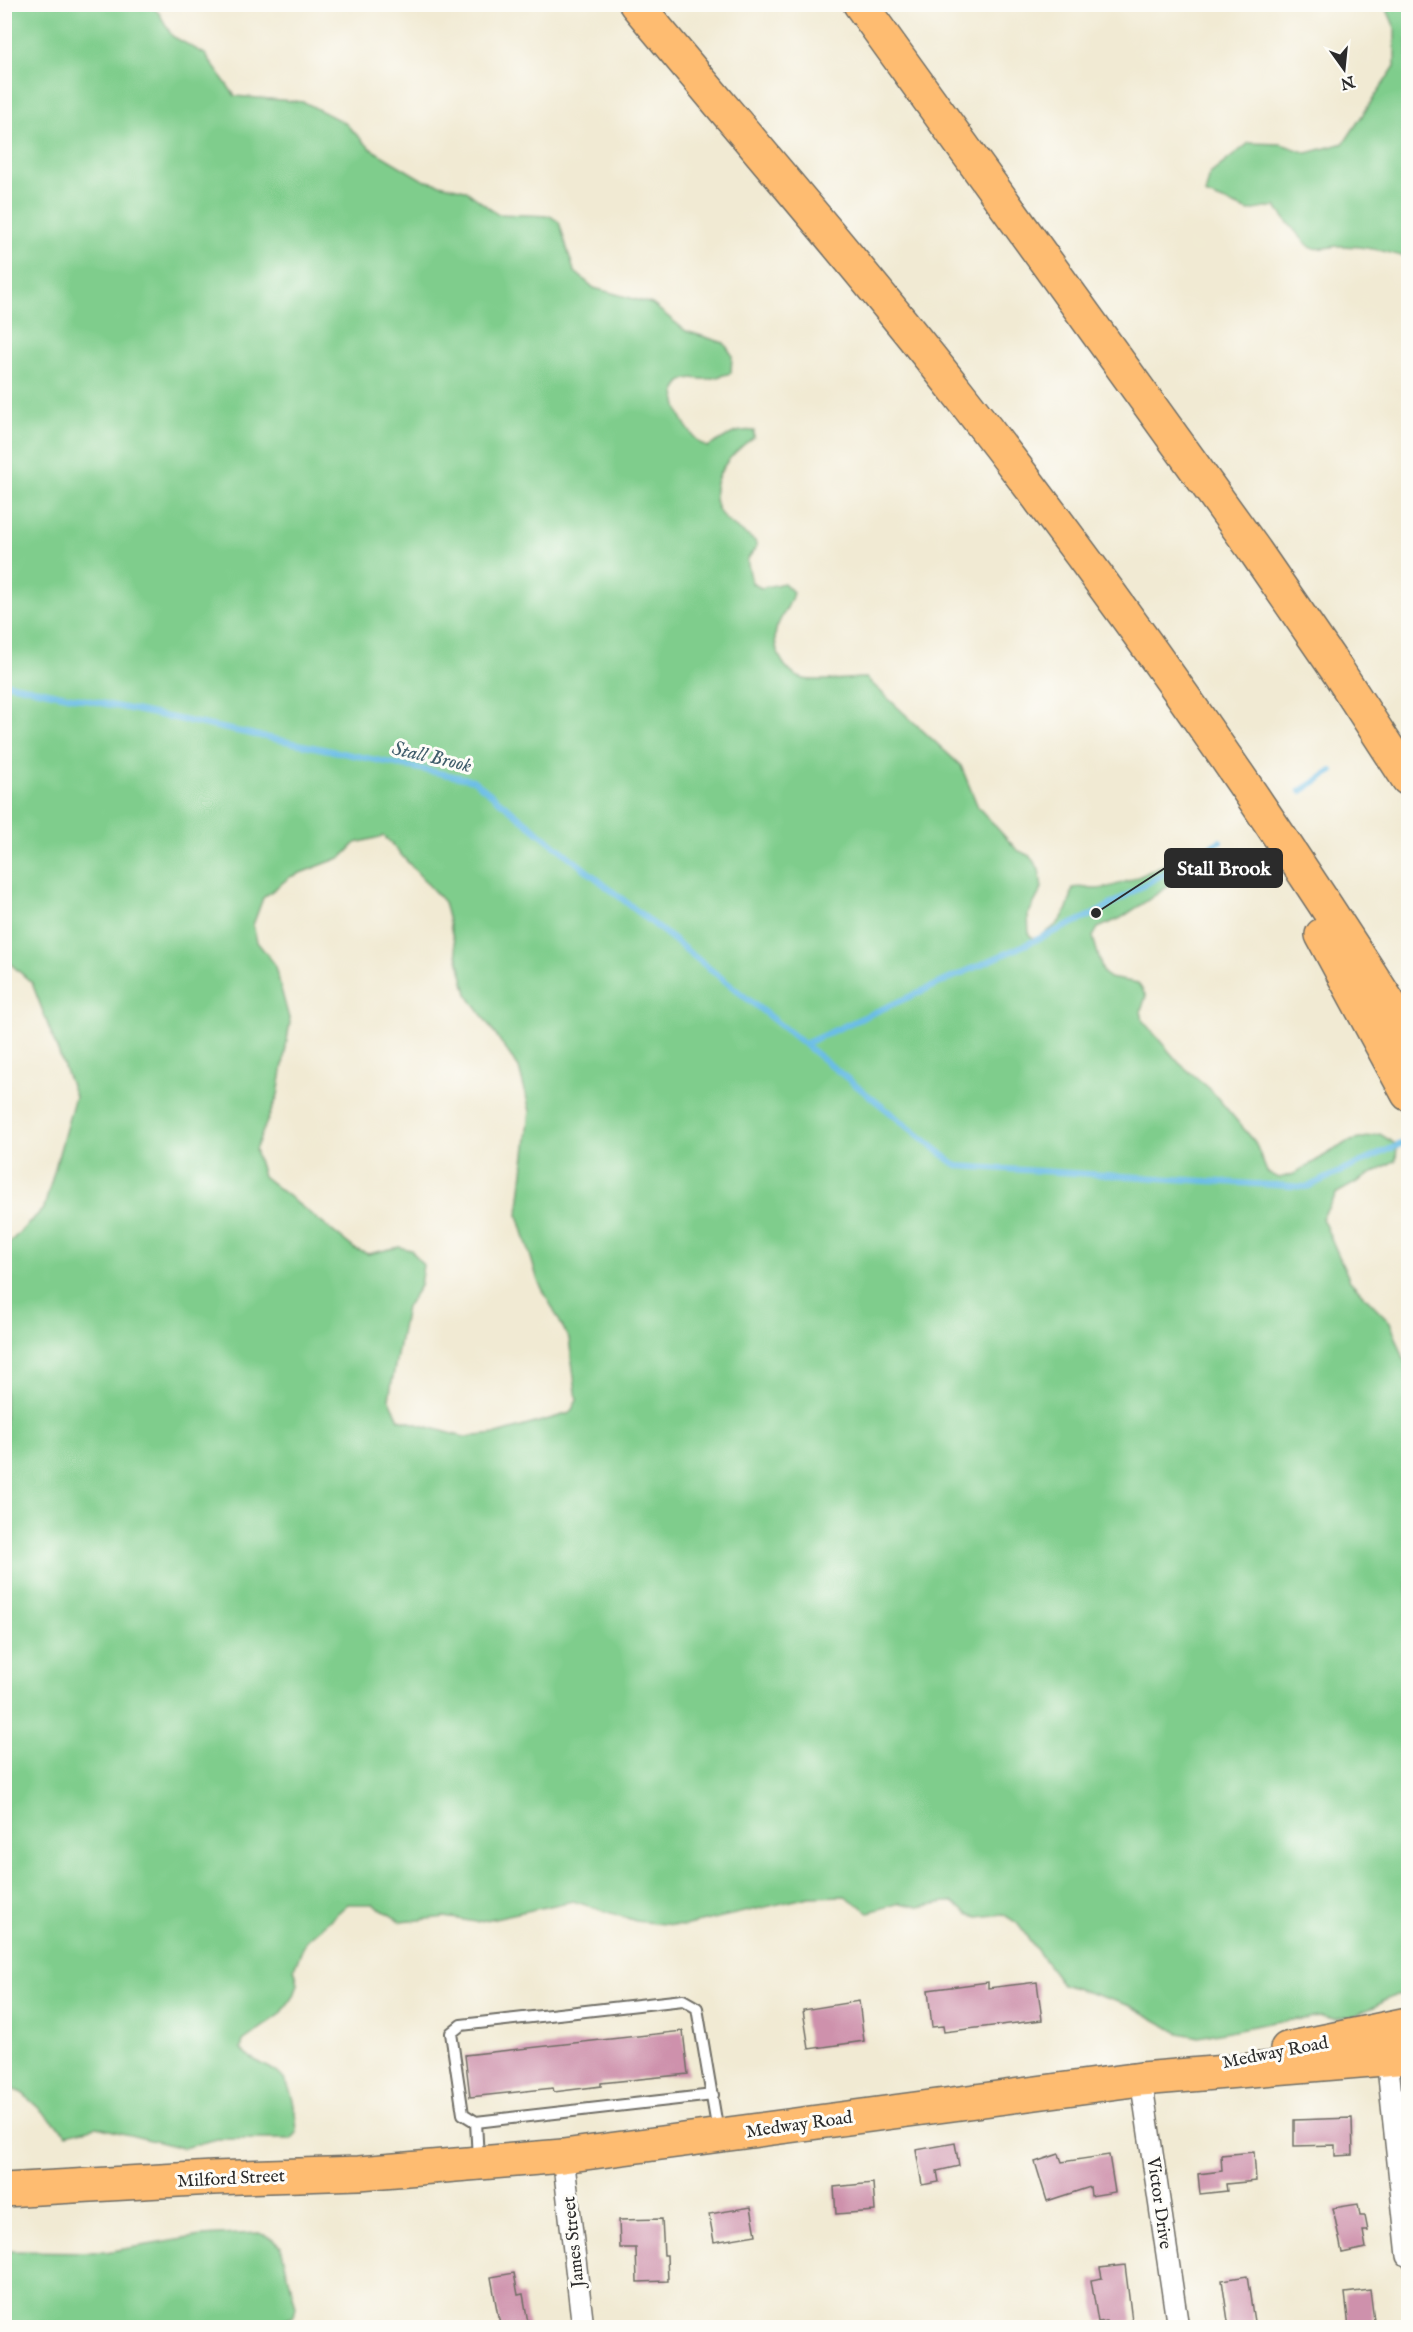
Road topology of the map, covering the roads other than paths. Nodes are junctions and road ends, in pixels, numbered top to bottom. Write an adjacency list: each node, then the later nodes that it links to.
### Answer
1 (636, 4): 4 (main road)
2 (860, 4): 3 (main road)
3 (1380, 734): 5 (main road); 6 (main road)
4 (1224, 754): 7 (main road); 8 (main road)
5 (1408, 774)
6 (1408, 779)
7 (1408, 1033)
8 (1408, 1094)
9 (1397, 2042): 10 (main road, Medway Road); 17 (street)
10 (1142, 2079): 13 (main road, Medway Road); 19 (street, Victor Drive)
11 (713, 2095): 12 (lane); 12 (lane); 13 (lane)
12 (476, 2122): 15 (lane)
13 (719, 2135): 14 (main road, Medway Road)
14 (563, 2156): 15 (main road, Medway Road); 18 (street, James Street)
15 (467, 2163): 16 (main road, Milford Street)
16 (4, 2190)
17 (1408, 2256)
18 (583, 2328)
19 (1178, 2328)

